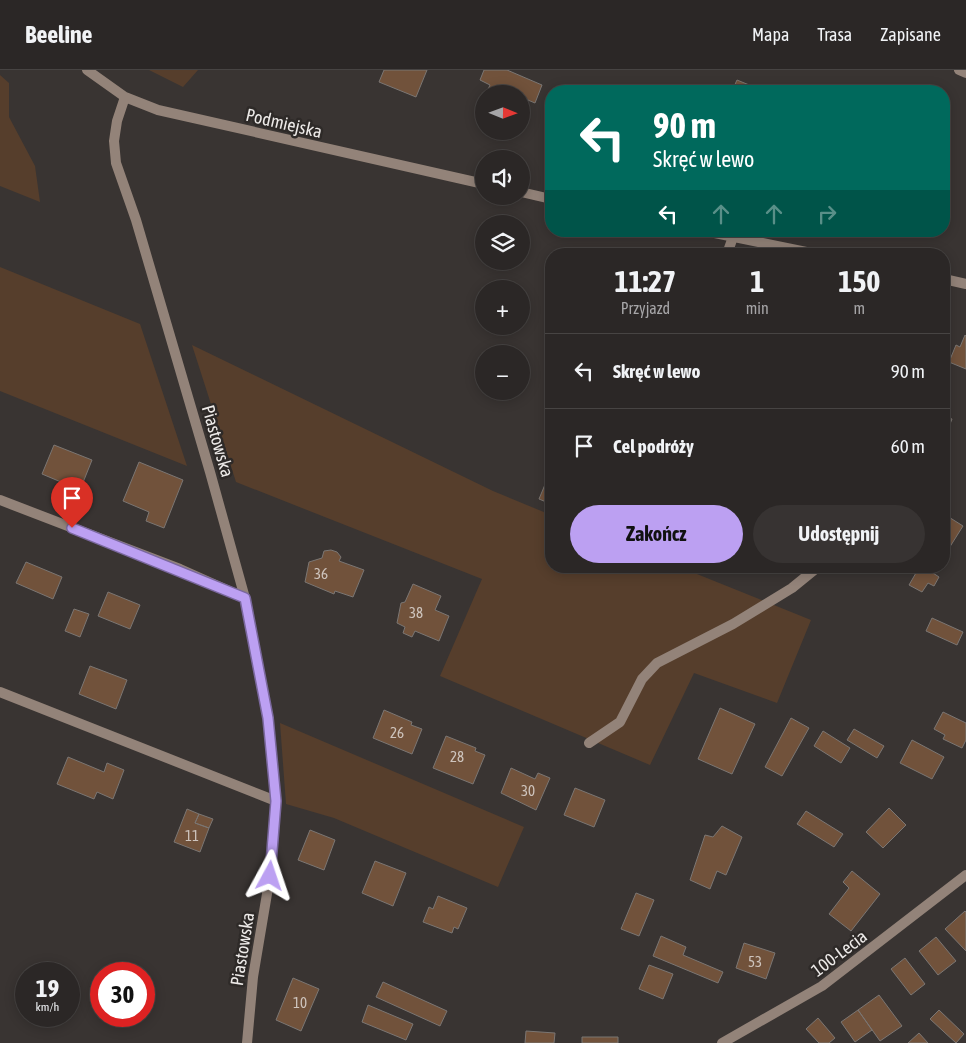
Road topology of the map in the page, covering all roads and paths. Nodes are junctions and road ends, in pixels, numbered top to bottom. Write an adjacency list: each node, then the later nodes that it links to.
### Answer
1 (87, 70): 4 (street, Podmiejska)
2 (959, 70): 3 (street)
3 (966, 73)
4 (125, 97): 5 (street, Podmiejska); 15 (street, Piastowska)
5 (475, 182)
6 (530, 194): 7 (street)
7 (545, 198)
8 (733, 237): 9 (street); 10 (street)
9 (729, 248)
10 (787, 248)
11 (950, 280): 12 (street)
12 (966, 284)
13 (0, 500): 15 (street)
14 (810, 573): 17 (street)
15 (245, 598): 18 (street, Piastowska)
16 (0, 692): 18 (street)
17 (589, 743)
18 (276, 801): 20 (street, Piastowska)
19 (966, 875): 21 (street, 100-Lecia)
20 (247, 1043)
21 (722, 1043)

